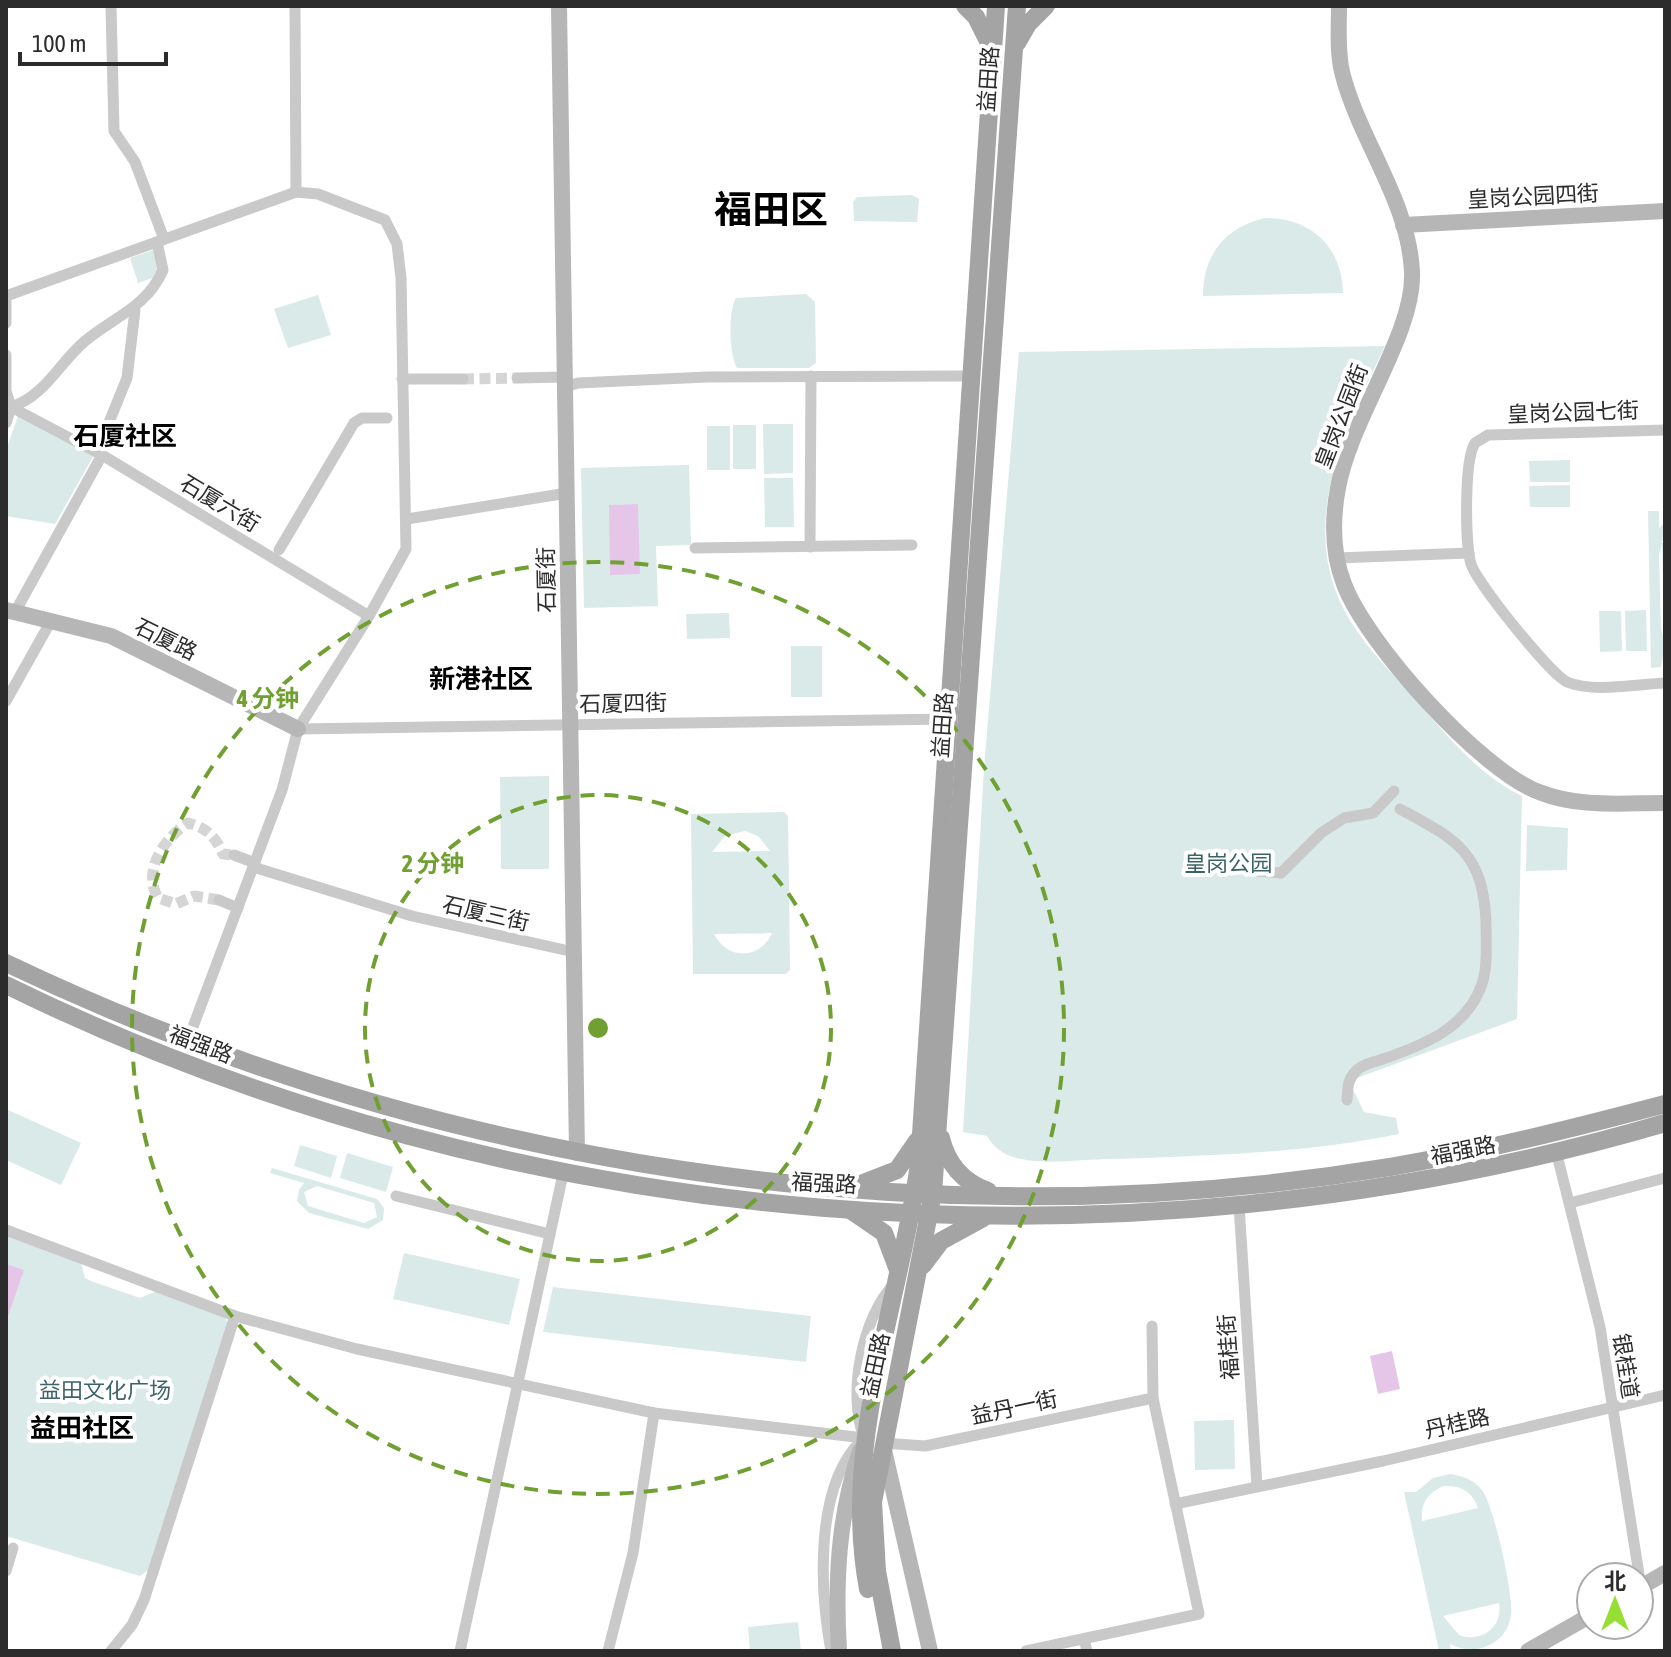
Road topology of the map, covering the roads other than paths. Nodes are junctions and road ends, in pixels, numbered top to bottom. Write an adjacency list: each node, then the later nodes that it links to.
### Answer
1 (111, 6): 14 (street)
2 (295, 6): 11 (street)
3 (559, 6): 24 (street, 石厦街)
4 (965, 6): 9 (main road)
5 (996, 6): 9 (main road, 益田路)
6 (1017, 6): 10 (main road, 益田路)
7 (1046, 6): 10 (main road)
8 (1339, 6): 13 (street, 皇岗公园街)
9 (993, 52): 20 (main road, 益田路)
10 (1013, 57): 60 (main road, 益田路)
11 (296, 192): 14 (street); 22 (street)
12 (1665, 211): 13 (street, 皇岗公园四街)
13 (1403, 225): 37 (street, 皇岗公园街)
14 (160, 240): 15 (street); 16 (street)
15 (6, 296): 17 (street)
16 (135, 310): 25 (street); 29 (street)
17 (6, 323)
18 (6, 355): 25 (street)
19 (811, 376): 20 (street); 24 (street); 33 (street)
20 (971, 376): 43 (main road, 益田路)
21 (517, 378): 24 (street)
22 (402, 379): 23 (street); 31 (street)
23 (463, 379)
24 (565, 382): 30 (street, 石厦街)
25 (11, 407): 27 (street); 29 (street, 石厦六街)
26 (387, 418): 35 (street)
27 (6, 423)
28 (1665, 430): 36 (street, 皇岗公园七街)
29 (100, 453): 38 (street); 39 (street, 石厦六街)
30 (567, 493): 31 (street); 44 (street, 石厦街)
31 (407, 519): 39 (street)
32 (912, 545): 33 (street)
33 (810, 547): 34 (street)
34 (695, 548)
35 (279, 550)
36 (1469, 553): 37 (street); 41 (street, 皇岗公园七街)
37 (1337, 558): 47 (street, 皇岗公园街)
38 (10, 611): 40 (street, 石厦路)
39 (369, 616): 45 (street)
40 (51, 621): 42 (street); 45 (street, 石厦路)
41 (1665, 683)
42 (6, 701)
43 (948, 719): 44 (street, 石厦四街); 62 (main road, 益田路)
44 (570, 724): 45 (street, 石厦四街); 54 (street, 石厦街)
45 (298, 729): 50 (street)
46 (1394, 791): 51 (street)
47 (1665, 803)
48 (1400, 809): 58 (street)
49 (234, 855): 50 (street, 石厦三街)
50 (254, 865): 53 (street); 54 (street, 石厦三街)
51 (1257, 871)
52 (219, 900): 53 (street)
53 (238, 908): 57 (street)
54 (574, 952): 63 (street, 石厦街)
55 (6, 963): 57 (main road, 福强路)
56 (6, 985): 65 (main road, 福强路)
57 (188, 1040): 63 (main road, 福强路)
58 (1347, 1100)
59 (1665, 1104): 71 (main road, 福强路)
60 (939, 1123): 68 (main road, 益田路); 71 (main road)
61 (1665, 1123): 64 (main road, 福强路)
62 (921, 1131): 67 (main road); 68 (main road, 益田路)
63 (577, 1153): 67 (main road, 福强路)
64 (1557, 1155): 70 (street, 银桂道); 72 (main road, 福强路)
65 (563, 1174): 73 (main road, 福强路); 77 (street)
66 (1665, 1178): 70 (street)
67 (841, 1187): 68 (main road, 福强路)
68 (924, 1192): 71 (main road, 福强路); 74 (main road, 益田路); 75 (main road, 益田路)
69 (396, 1196): 77 (street)
70 (1570, 1203): 85 (street, 银桂道)
71 (999, 1204): 72 (main road, 福强路); 75 (main road, 福强路); 78 (main road)
72 (1239, 1205): 88 (street, 福桂街)
73 (838, 1208): 74 (main road, 福强路); 79 (main road)
74 (912, 1211): 75 (main road, 福强路); 79 (main road, 益田路)
75 (931, 1212): 78 (main road, 益田路)
76 (6, 1230): 80 (street, 益丹一街)
77 (550, 1234): 82 (street)
78 (920, 1271): 87 (main road, 益田路)
79 (899, 1278): 87 (main road, 益田路)
80 (235, 1316): 82 (street, 益丹一街); 96 (street)
81 (1152, 1326): 84 (street)
82 (517, 1385): 86 (street, 益丹一街); 97 (street)
83 (1665, 1395): 85 (street, 丹桂路)
84 (1153, 1398): 87 (street, 益丹一街); 89 (street)
85 (1613, 1408): 88 (street, 丹桂路); 91 (street, 银桂道)
86 (654, 1413): 87 (street, 益丹一街); 98 (street)
87 (873, 1440): 94 (main road, 益田路); 99 (street); 100 (street, 益田路); 101 (street, 益田路)
88 (1257, 1486): 89 (street, 丹桂路)
89 (1175, 1504): 95 (street)
90 (13, 1548): 92 (street)
91 (1636, 1561)
92 (6, 1571)
93 (1575, 1624): 103 (street)
94 (884, 1645)
95 (1086, 1645): 102 (street)
96 (111, 1651)
97 (460, 1651)
98 (608, 1651)
99 (831, 1651)
100 (839, 1651)
101 (930, 1651)
102 (1026, 1651)
103 (1528, 1651)

